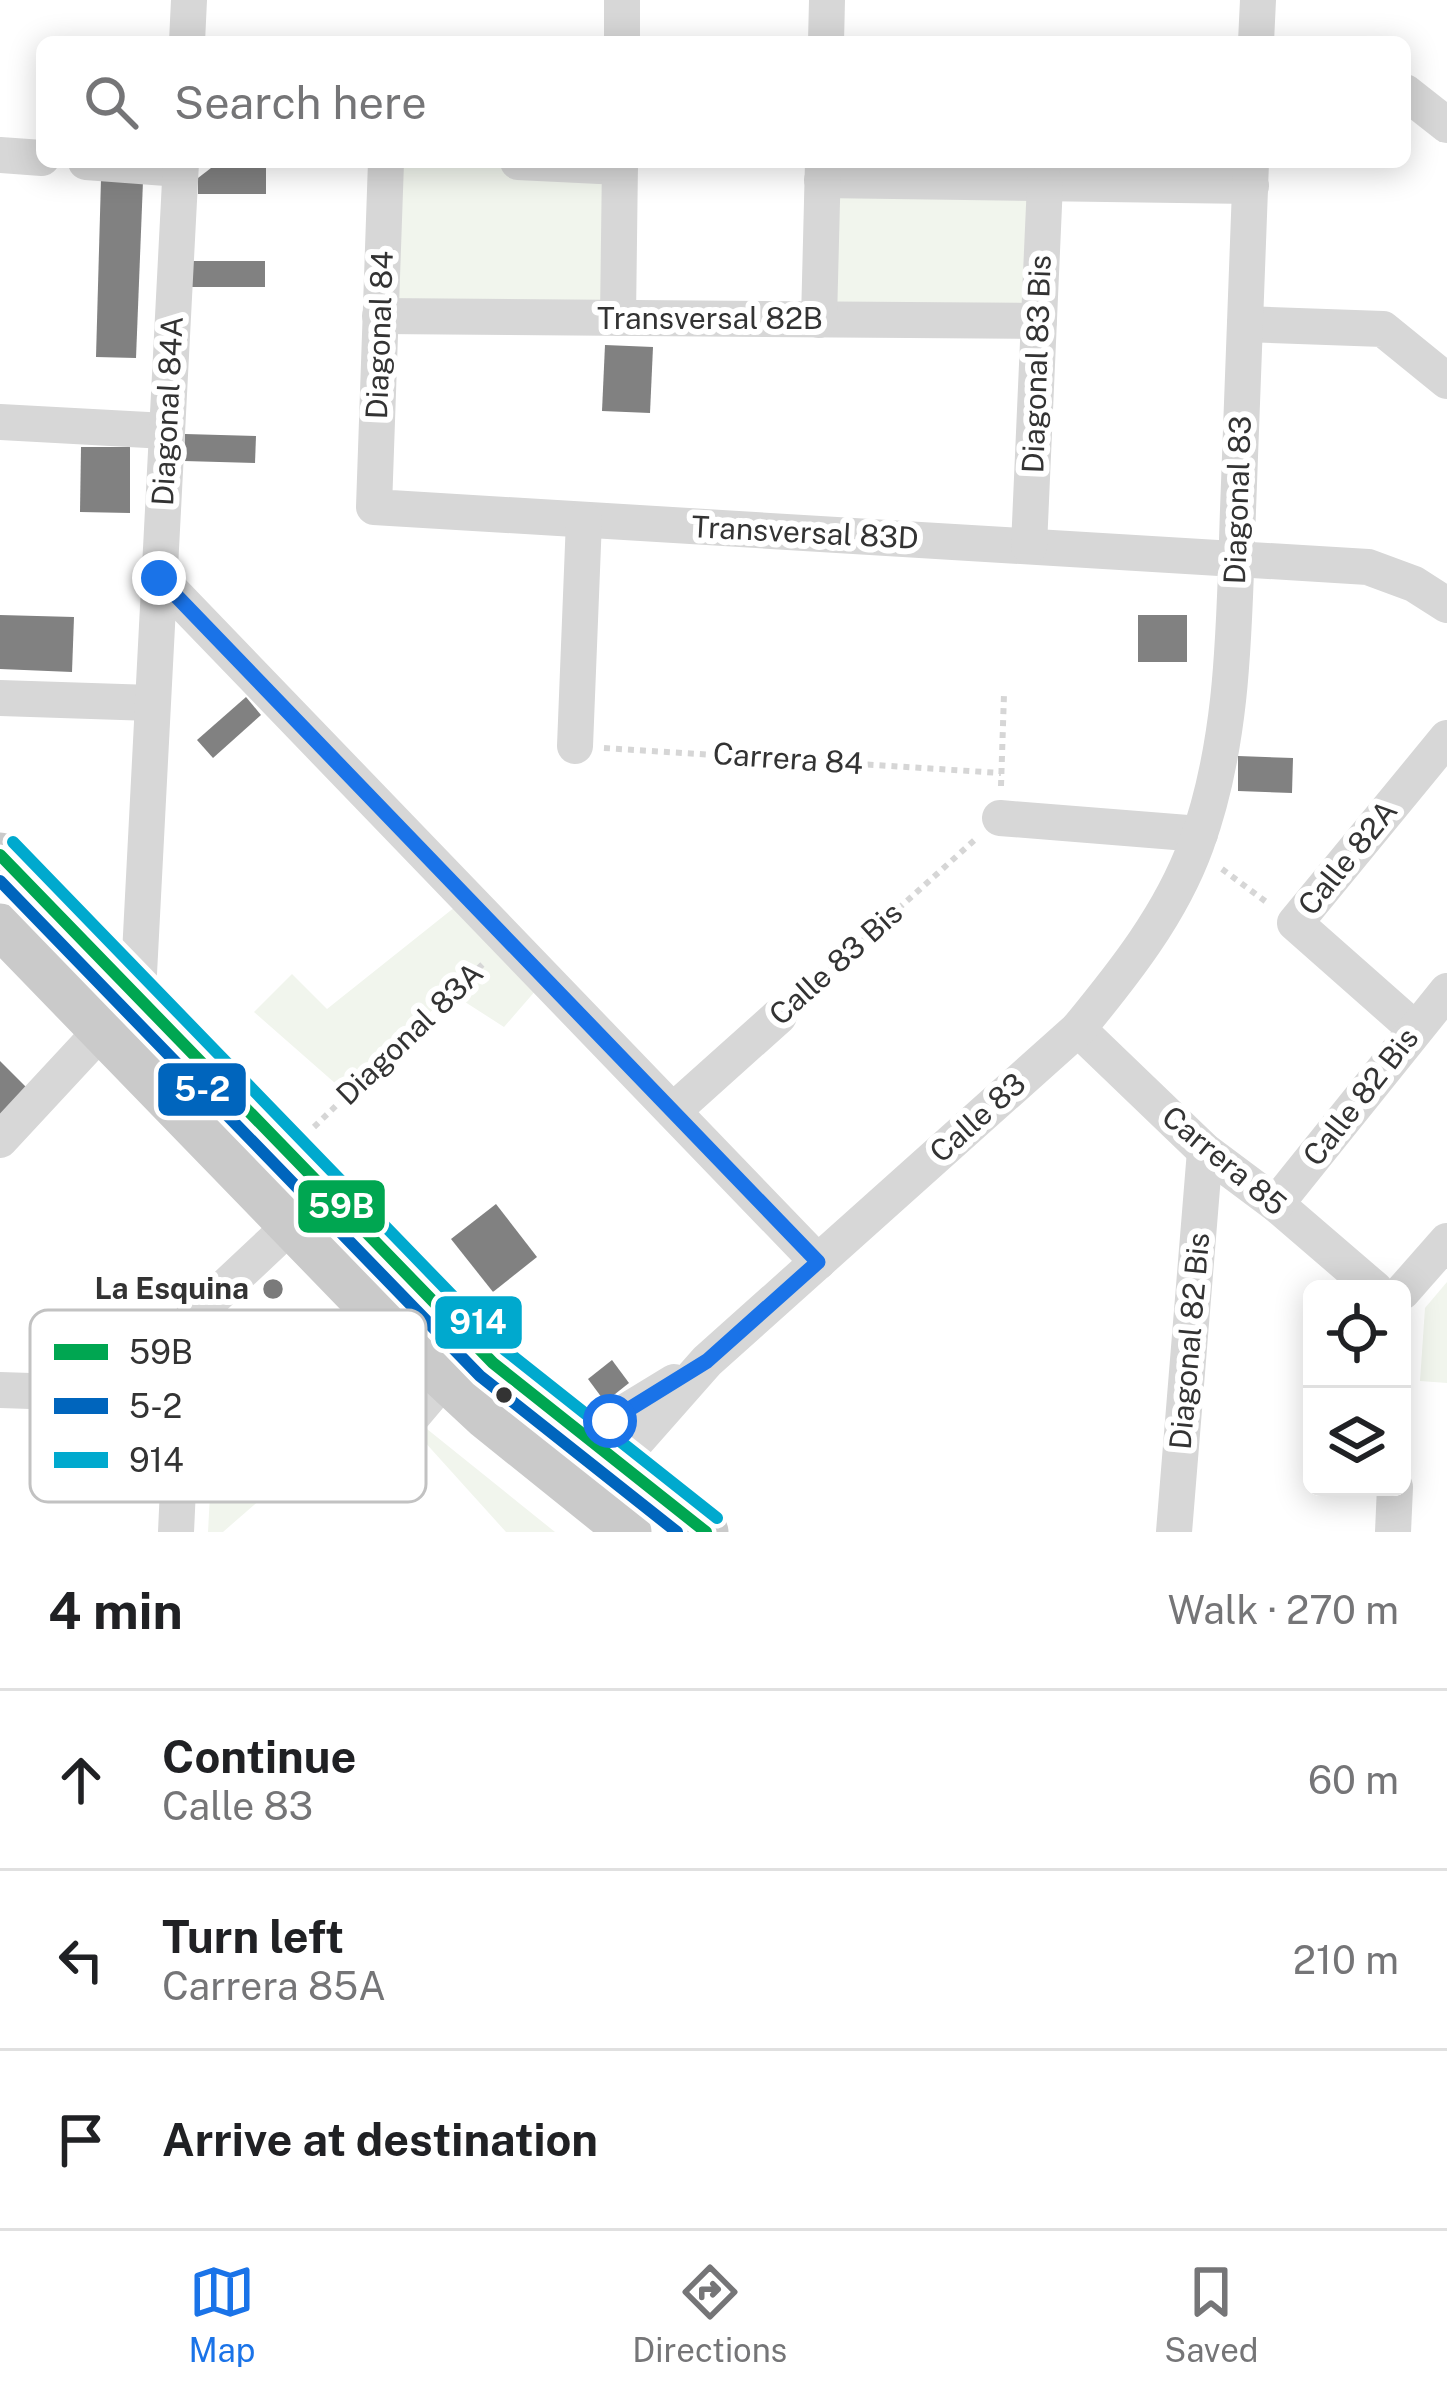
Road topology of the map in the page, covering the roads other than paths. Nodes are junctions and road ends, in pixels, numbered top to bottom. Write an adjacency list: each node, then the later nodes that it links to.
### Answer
1 (189, 0): 5 (street)
2 (622, 0): 6 (street)
3 (827, 0): 7 (street)
4 (1258, 0): 8 (street)
5 (187, 36)
6 (622, 36)
7 (826, 36)
8 (1256, 36)
9 (1411, 97): 10 (street)
10 (1447, 125)
11 (0, 155): 12 (street)
12 (36, 158)
13 (180, 168): 26 (street, Diagonal 84A)
14 (386, 168): 19 (street, Diagonal 84)
15 (620, 168): 20 (street)
16 (823, 171): 18 (street); 21 (street)
17 (1251, 174): 18 (street); 23 (street, Diagonal 83)
18 (1045, 182): 22 (street, Diagonal 83 Bis)
19 (380, 316): 20 (street, Transversal 82B); 27 (street, Diagonal 84)
20 (618, 319): 21 (street, Transversal 82B)
21 (819, 320): 22 (street, Transversal 82B)
22 (1039, 321): 29 (street, Diagonal 83 Bis)
23 (1245, 323): 24 (street); 30 (street, Diagonal 83)
24 (1445, 374)
25 (0, 422): 26 (street)
26 (166, 431): 31 (street, Diagonal 84A)
27 (374, 507): 28 (street, Transversal 83D)
28 (584, 520): 29 (street, Transversal 83D); 36 (street)
29 (1029, 546): 30 (street, Transversal 83D)
30 (1236, 559): 32 (street, Transversal 83D); 38 (street, Diagonal 83)
31 (159, 578): 34 (street, Diagonal 84A); 47 (street)
32 (1447, 605)
33 (0, 698): 34 (street)
34 (152, 703): 41 (street, Diagonal 84A)
35 (1447, 738): 46 (street, Calle 82A)
36 (575, 746)
37 (1000, 818): 38 (street)
38 (1197, 842): 45 (street, Calle 83)
39 (0, 855): 41 (main road)
40 (0, 926): 44 (main road)
41 (127, 967): 63 (main road)
42 (1447, 992): 46 (street, Calle 82 Bis)
43 (779, 1016): 47 (street, Calle 83 Bis)
44 (103, 1029): 48 (street); 51 (main road)
45 (1078, 1029): 49 (street, Carrera 85); 53 (street, Calle 83)
46 (1415, 1029): 50 (street, Calle 82 Bis)
47 (673, 1111): 53 (street)
48 (0, 1140)
49 (1205, 1151): 50 (street, Carrera 85); 69 (street, Diagonal 82 Bis)
50 (1276, 1204): 54 (street, Carrera 85)
51 (290, 1226): 56 (street); 57 (main road)
52 (1447, 1240): 55 (street)
53 (818, 1262): 63 (street, Calle 83)
54 (1365, 1280)
55 (1411, 1282)
56 (198, 1310)
57 (375, 1310)
58 (426, 1361): 59 (main road)
59 (444, 1379): 62 (street); 67 (main road)
60 (0, 1390): 61 (street)
61 (30, 1391)
62 (426, 1400)
63 (603, 1453): 68 (main road)
64 (1395, 1496): 70 (street)
65 (177, 1502): 66 (street)
66 (176, 1532)
67 (629, 1532)
68 (706, 1532)
69 (1174, 1532)
70 (1394, 1532)

